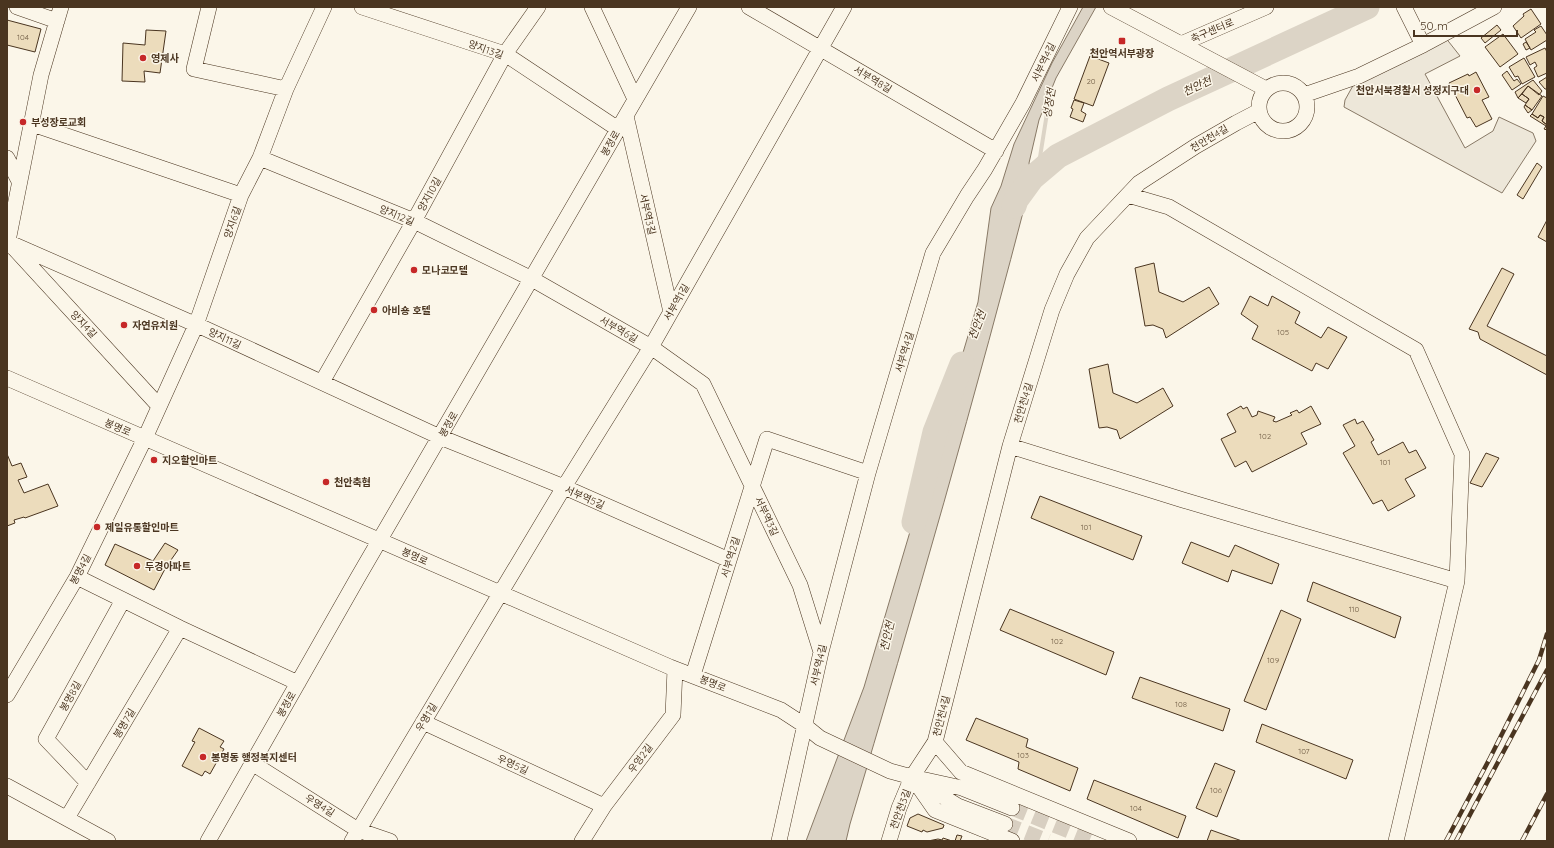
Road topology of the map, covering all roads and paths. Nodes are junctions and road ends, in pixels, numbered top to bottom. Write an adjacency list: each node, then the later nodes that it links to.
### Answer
1 (17, 7): 15 (street)
2 (209, 7): 20 (street)
3 (324, 7): 20 (street, 양지6길)
4 (362, 7): 19 (street, 양지13길)
5 (538, 7): 19 (street, 양지10길)
6 (592, 7): 23 (street)
7 (689, 7): 23 (street, 봉정로)
8 (749, 7): 18 (street, 서부역8길)
9 (844, 7): 18 (street, 서부역1길)
10 (1070, 7): 28 (street, 서부역4길)
11 (1111, 7): 17 (street)
12 (1266, 7): 17 (street, 축구센터로)
13 (1404, 7): 16 (street)
14 (1494, 7): 16 (street)
15 (59, 14): 26 (street)
16 (1423, 45): 22 (street)
17 (1185, 46): 21 (street)
18 (821, 48): 28 (street, 서부역8길); 37 (street, 서부역1길)
19 (505, 54): 27 (street, 양지13길); 34 (street, 양지10길)
20 (286, 89): 30 (street, 양지6길)
21 (1266, 89): 22 (street); 24 (street)
22 (1304, 95): 24 (street)
23 (635, 99): 25 (street, 봉정로)
24 (1259, 111): 33 (street, 천안천4길)
25 (626, 116): 27 (street, 봉정로); 37 (street, 서부역3길)
26 (32, 124): 31 (street); 32 (street)
27 (618, 129): 36 (street, 봉정로)
28 (996, 151): 47 (street, 서부역4길)
29 (7, 158): 31 (street)
30 (260, 158): 32 (street, 양지6길); 34 (street, 양지12길)
31 (19, 181): 35 (street)
32 (241, 195): 38 (street, 양지6길)
33 (1128, 195): 46 (street, 천안천4길); 53 (street)
34 (414, 222): 36 (street, 양지12길); 41 (street, 양지10길)
35 (7, 243): 38 (street, 양지11길); 43 (street, 양지4길)
36 (532, 278): 39 (street, 서부역6길); 44 (street, 봉정로)
37 (671, 312): 39 (street, 서부역1길)
38 (196, 325): 41 (street, 양지11길); 43 (street, 양지6길)
39 (651, 347): 42 (street, 서부역6길); 49 (street, 서부역1길)
40 (7, 378): 45 (street, 봉명로)
41 (322, 382): 44 (street, 양지11길)
42 (703, 384): 48 (street, 서부역3길)
43 (159, 406): 45 (street, 양지6길)
44 (440, 437): 49 (street, 서부역5길); 50 (street, 봉정로)
45 (145, 438): 50 (street, 봉명로); 52 (street, 봉명4길)
46 (1010, 446): 53 (street); 64 (street, 천안천4길)
47 (868, 472): 48 (street, 서부역2길); 57 (street, 서부역4길)
48 (753, 485): 51 (street, 서부역2길); 57 (street, 서부역3길)
49 (564, 487): 51 (street, 서부역5길); 54 (street, 서부역1길)
50 (380, 540): 54 (street, 봉명로); 60 (street, 봉정로)
51 (729, 560): 59 (street, 서부역2길)
52 (77, 576): 55 (street); 61 (street, 봉명4길)
53 (1458, 581): 82 (street)
54 (502, 594): 58 (street, 봉명로); 62 (street, 우영1길)
55 (123, 600): 56 (street); 67 (street, 봉명8길)
56 (180, 628): 60 (street); 67 (street, 봉명7길)
57 (821, 652): 63 (street, 서부역4길)
58 (675, 669): 59 (street, 봉명로); 69 (street, 우영2길)
59 (693, 676): 63 (street, 봉명로)
60 (298, 683): 65 (street, 봉정로)
61 (7, 695)
62 (423, 722): 69 (street, 우영5길); 73 (street, 우영1길)
63 (804, 725): 66 (street, 봉명로); 78 (street, 서부역4길)
64 (935, 742): 66 (street, 천안천4길); 81 (street)
65 (252, 763): 73 (street, 우영4길); 75 (street, 봉정로)
66 (912, 777): 70 (street); 72 (street); 79 (street, 천안천3길); 80 (street)
67 (88, 783): 71 (street, 봉명7길)
68 (7, 786): 71 (street)
69 (604, 806): 77 (street, 우영2길)
70 (1012, 808)
71 (67, 818): 74 (street)
72 (1005, 824)
73 (355, 835): 76 (street, 우영4길)
74 (108, 841)
75 (208, 841)
76 (390, 841)
77 (582, 841)
78 (779, 841)
79 (889, 841)
80 (1012, 841)
81 (1129, 841)
82 (1396, 841)

